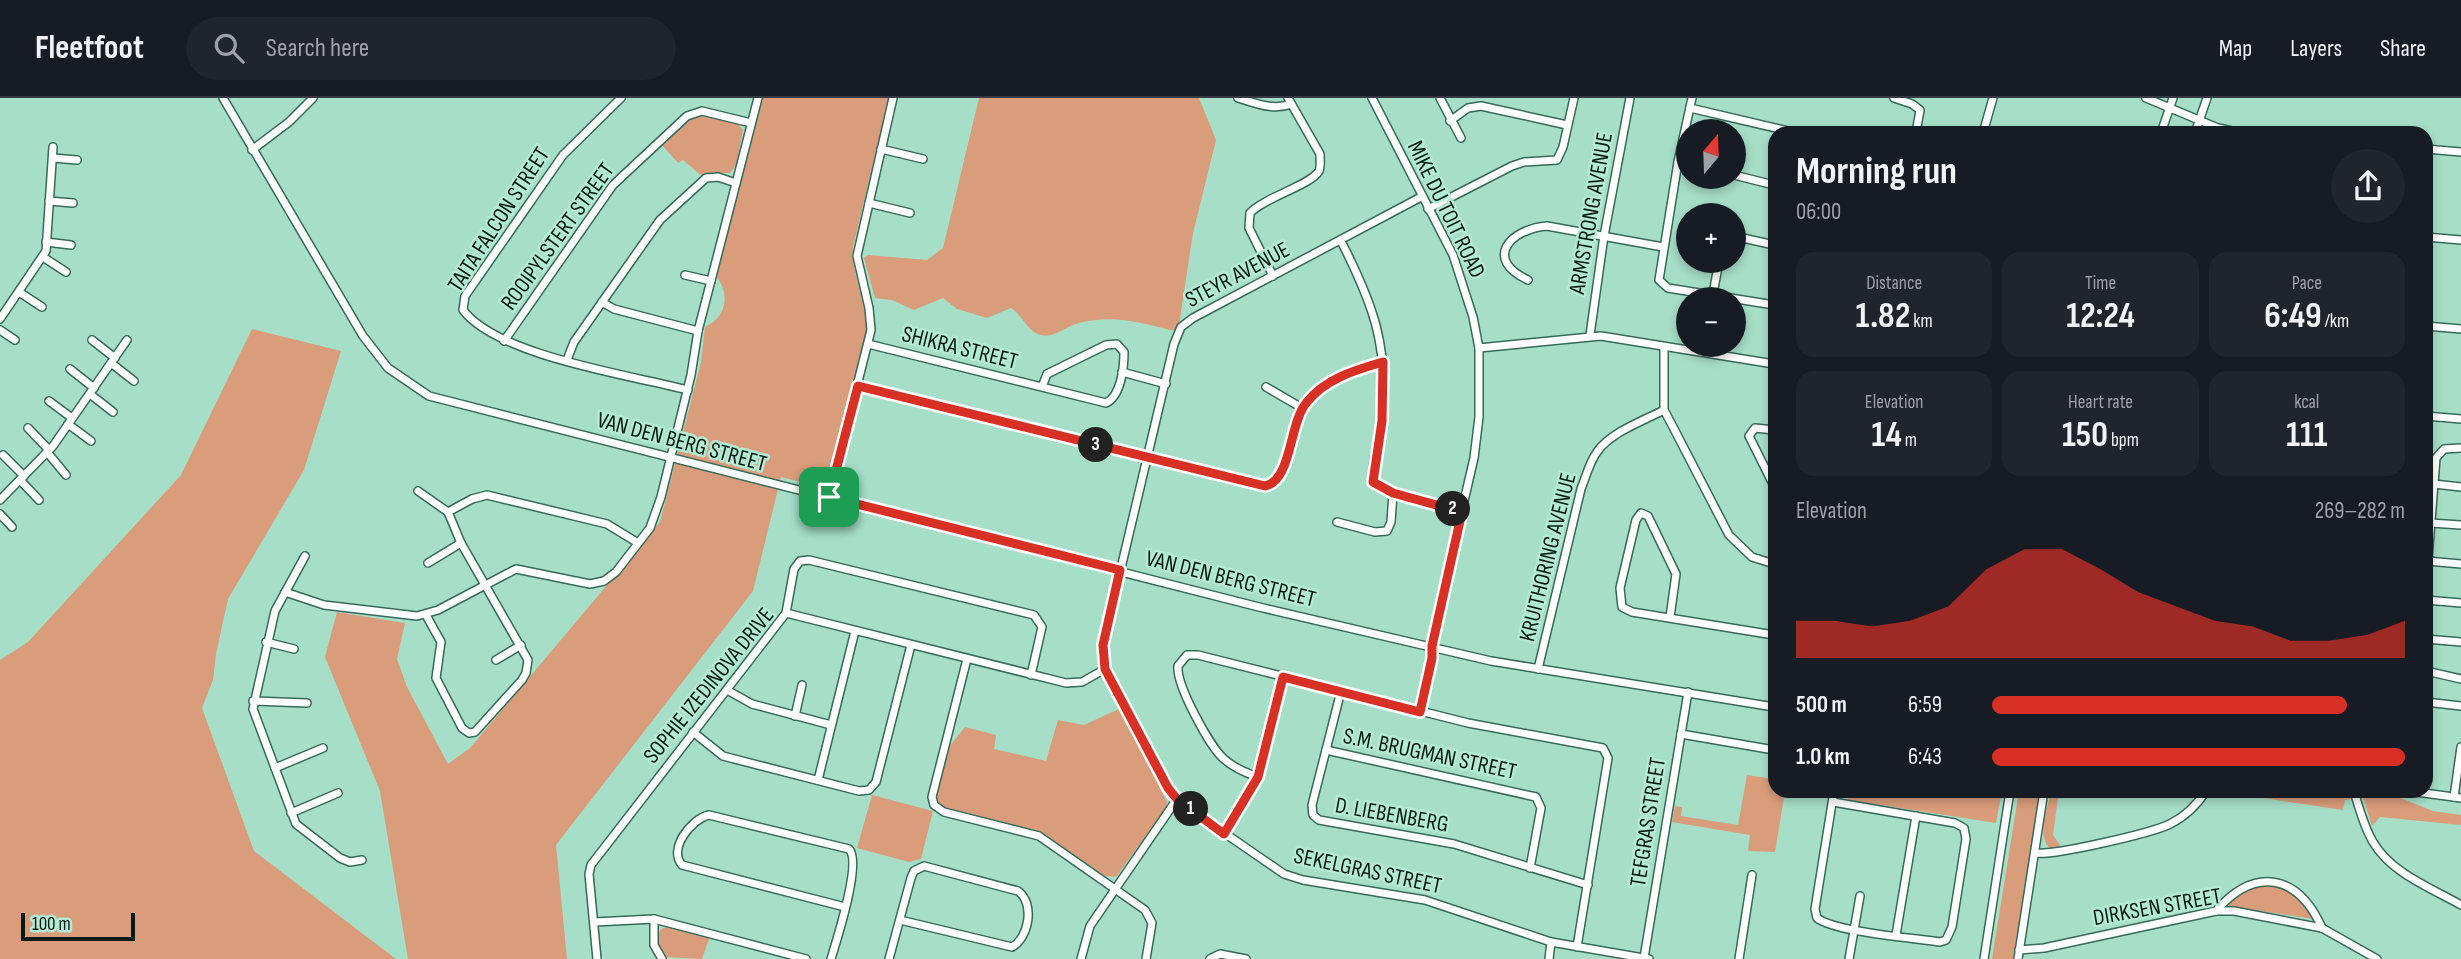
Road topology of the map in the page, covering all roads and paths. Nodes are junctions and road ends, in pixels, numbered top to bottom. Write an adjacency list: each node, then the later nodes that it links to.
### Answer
1 (223, 98): 33 (street, VAN DEN BERG STREET)
2 (313, 98): 33 (street)
3 (621, 98): 79 (street, TAITA FALCON STREET)
4 (758, 98): 22 (street)
5 (893, 98): 32 (street)
6 (1238, 98): 16 (street)
7 (1372, 98): 43 (street, MIKE DU TOIT ROAD)
8 (1440, 98): 21 (street)
9 (1574, 98): 23 (street)
10 (1630, 98): 49 (street, ARMSTRONG AVENUE)
11 (1692, 98): 18 (street)
12 (1895, 98): 25 (street)
13 (1993, 98): 26 (street)
14 (2146, 98): 17 (street)
15 (2207, 98): 19 (street)
16 (1290, 101): 61 (street)
17 (2172, 102): 19 (street); 27 (street)
18 (1690, 108): 20 (street); 24 (street)
19 (2200, 118): 28 (street); 29 (street)
20 (1688, 119)
21 (1450, 121): 23 (street); 30 (street)
22 (751, 123): 41 (street); 79 (street, ROOIPYLSTERT STREET)
23 (1567, 125): 47 (street)
24 (1768, 126)
25 (1917, 126)
26 (1985, 126)
27 (2163, 126)
28 (2197, 126)
29 (2214, 126)
30 (1461, 138)
31 (53, 147): 36 (street)
32 (881, 149): 37 (street); 46 (street)
33 (252, 150): 109 (street, VAN DEN BERG STREET)
34 (2433, 150): 35 (street)
35 (2461, 152)
36 (52, 158): 38 (street); 44 (street)
37 (923, 159)
38 (76, 160)
39 (1676, 173): 57 (street)
40 (1746, 178): 42 (street)
41 (736, 183): 63 (street); 67 (street)
42 (1768, 184)
43 (1421, 197): 47 (street, MIKE DU TOIT ROAD); 53 (street, STEYR AVENUE)
44 (49, 201): 45 (street); 54 (street)
45 (73, 203)
46 (869, 203): 48 (street); 80 (street)
47 (1428, 209): 82 (street, MIKE DU TOIT ROAD)
48 (909, 213)
49 (1604, 236): 57 (street); 62 (street); 75 (street, ARMSTRONG AVENUE)
50 (2433, 238): 52 (street)
51 (1746, 239): 55 (street)
52 (2461, 240)
53 (1341, 241): 61 (street, STEYR AVENUE); 85 (street)
54 (46, 242): 56 (street); 58 (street)
55 (1768, 244)
56 (71, 245)
57 (1662, 247): 64 (street)
58 (43, 257): 59 (street); 65 (street)
59 (66, 272)
60 (685, 275): 63 (street)
61 (1273, 276): 90 (street, STEYR AVENUE)
62 (1528, 280)
63 (711, 281): 74 (street)
64 (1676, 287)
65 (19, 292): 69 (street); 70 (street)
66 (1746, 300): 68 (street)
67 (602, 302): 74 (street); 84 (street)
68 (1768, 304)
69 (42, 307)
70 (0, 319)
71 (2433, 327): 72 (street)
72 (2461, 329)
73 (0, 330): 76 (street)
74 (698, 331): 94 (street)
75 (1590, 335): 81 (street); 82 (street)
76 (15, 340)
77 (92, 340): 83 (street)
78 (127, 340): 83 (street)
79 (504, 341): 84 (street, TAITA FALCON STREET)
80 (868, 344): 91 (street); 92 (street, SHIKRA STREET)
81 (1664, 347): 86 (street); 98 (street)
82 (1479, 348): 123 (street, MIKE DU TOIT ROAD)
83 (113, 360): 89 (street); 95 (street)
84 (567, 360): 94 (street, TAITA FALCON STREET)
85 (1383, 362): 97 (street); 117 (street)
86 (1768, 363)
87 (70, 369): 95 (street)
88 (1122, 372): 90 (street); 92 (street, SHIKRA STREET); 92 (street, SHIKRA STREET)
89 (134, 381)
90 (1166, 384): 110 (street, STEYR AVENUE)
91 (858, 386): 110 (street); 118 (street)
92 (1042, 387)
93 (1266, 387): 97 (street)
94 (688, 390): 109 (street)
95 (92, 391): 99 (street); 102 (street)
96 (49, 401): 102 (street)
97 (1302, 408): 110 (street)
98 (1664, 410): 132 (street); 155 (street, KRUITHORING AVENUE)
99 (113, 412)
100 (2433, 417): 101 (street)
101 (2461, 419)
102 (70, 421): 105 (street); 107 (street)
103 (28, 428): 107 (street)
104 (1768, 429): 111 (street)
105 (91, 441)
106 (2461, 448): 114 (street)
107 (48, 451): 112 (street); 113 (street)
108 (3, 455): 113 (street)
109 (671, 458): 118 (street, VAN DEN BERG STREET); 130 (street)
110 (1146, 458): 136 (street, STEYR AVENUE)
111 (1768, 474)
112 (66, 475)
113 (22, 478): 120 (street); 121 (street)
114 (2434, 484): 115 (street); 119 (street)
115 (2461, 487)
116 (418, 491): 122 (street)
117 (1393, 493): 123 (street); 125 (street)
118 (829, 497): 136 (street, VAN DEN BERG STREET)
119 (2433, 497)
120 (0, 500)
121 (39, 500)
122 (447, 512): 129 (street); 130 (street)
123 (1462, 512): 151 (street, MIKE DU TOIT ROAD)
124 (0, 514): 128 (street)
125 (1337, 522)
126 (2433, 523): 127 (street)
127 (2461, 525)
128 (12, 527)
129 (461, 543): 134 (street); 137 (street)
130 (638, 543): 137 (street)
131 (305, 556): 138 (street)
132 (1768, 562)
133 (2433, 562): 135 (street)
134 (428, 563)
135 (2461, 564)
136 (1120, 570): 151 (street, VAN DEN BERG STREET); 156 (street, SEKELGRAS STREET)
137 (487, 585): 142 (street); 149 (street)
138 (285, 592): 142 (street); 147 (street)
139 (2433, 601): 140 (street)
140 (2461, 603)
141 (786, 613): 144 (street, SOPHIE IZEDINOVA DRIVE); 158 (street); 162 (street, SOPHIE IZEDINOVA DRIVE)
142 (426, 615): 149 (street)
143 (1670, 617): 143 (street); 145 (street)
144 (855, 632): 150 (street, SOPHIE IZEDINOVA DRIVE); 172 (street)
145 (1768, 634)
146 (2433, 640): 148 (street)
147 (266, 642): 152 (street); 165 (street)
148 (2461, 642)
149 (521, 645): 154 (street)
150 (911, 645): 153 (street, SOPHIE IZEDINOVA DRIVE); 181 (street)
151 (1432, 646): 155 (street, VAN DEN BERG STREET); 170 (street, MIKE DU TOIT ROAD)
152 (294, 649)
153 (967, 659): 158 (street, SOPHIE IZEDINOVA DRIVE); 200 (street)
154 (496, 660)
155 (1538, 668): 164 (street, VAN DEN BERG STREET)
156 (1105, 669): 158 (street, SOPHIE IZEDINOVA DRIVE); 190 (street, SEKELGRAS STREET)
157 (2433, 673): 160 (street)
158 (1031, 675)
159 (1283, 677): 163 (street); 180 (street); 180 (street)
160 (2461, 679)
161 (802, 685): 171 (street)
162 (727, 690): 171 (street); 173 (street, SOPHIE IZEDINOVA DRIVE)
163 (1341, 691): 170 (street); 178 (street, D. LIEBENBERG)
164 (1688, 692): 168 (street, VAN DEN BERG STREET); 174 (street, TEFGRAS STREET)
165 (253, 702): 166 (street); 179 (street)
166 (307, 703)
167 (2433, 703): 169 (street)
168 (1768, 705)
169 (2461, 706)
170 (1420, 712): 199 (street)
171 (795, 716): 172 (street)
172 (831, 725): 181 (street)
173 (693, 732): 181 (street); 207 (street, SOPHIE IZEDINOVA DRIVE)
174 (1681, 734): 177 (street); 224 (street, TEFGRAS STREET)
175 (2461, 747): 184 (street)
176 (323, 748): 179 (street)
177 (1768, 749)
178 (1326, 750): 197 (street, S.M. BRUGMAN STREET); 197 (street, D. LIEBENBERG)
179 (275, 768): 192 (street)
180 (1258, 777): 194 (street)
181 (818, 780)
182 (338, 793): 192 (street)
183 (2433, 794): 184 (street)
184 (2458, 797)
185 (1833, 798): 191 (street)
186 (2009, 798): 227 (street)
187 (2043, 798): 195 (street)
188 (2199, 798): 195 (street)
189 (2356, 798): 202 (street)
190 (1177, 799): 194 (street, SEKELGRAS STREET); 200 (street)
191 (1833, 802): 193 (street); 209 (street)
192 (291, 813): 196 (street)
193 (1916, 816): 210 (street); 210 (street)
194 (1224, 834): 211 (street, SEKELGRAS STREET)
195 (2035, 853): 213 (street)
196 (362, 860)
197 (1530, 868): 199 (street, D. LIEBENBERG)
198 (1752, 875): 225 (street)
199 (1588, 885): 212 (street)
200 (1116, 890): 219 (street); 220 (street)
201 (1860, 896): 209 (street)
202 (2461, 905)
203 (845, 907): 203 (street); 217 (street)
204 (2216, 911): 208 (street, DIRKSEN STREET); 208 (street); 213 (street, DIRKSEN STREET)
205 (654, 919): 207 (street); 215 (street); 216 (street)
206 (900, 920): 206 (street); 218 (street)
207 (595, 922): 214 (street, SOPHIE IZEDINOVA DRIVE)
208 (2322, 928): 229 (street, DIRKSEN STREET)
209 (1855, 929): 210 (street); 226 (street)
210 (1896, 935)
211 (1551, 942): 212 (street, SEKELGRAS STREET); 223 (street)
212 (1577, 947): 224 (street, SEKELGRAS STREET)
213 (2019, 950): 228 (street)
214 (597, 959)
215 (662, 959)
216 (806, 959)
217 (831, 959)
218 (890, 959)
219 (1081, 959)
220 (1146, 959)
221 (1210, 959): 222 (street)
222 (1246, 959)
223 (1549, 959)
224 (1646, 959)
225 (1739, 959)
226 (1849, 959)
227 (1984, 959)
228 (2018, 959)
229 (2376, 959)

